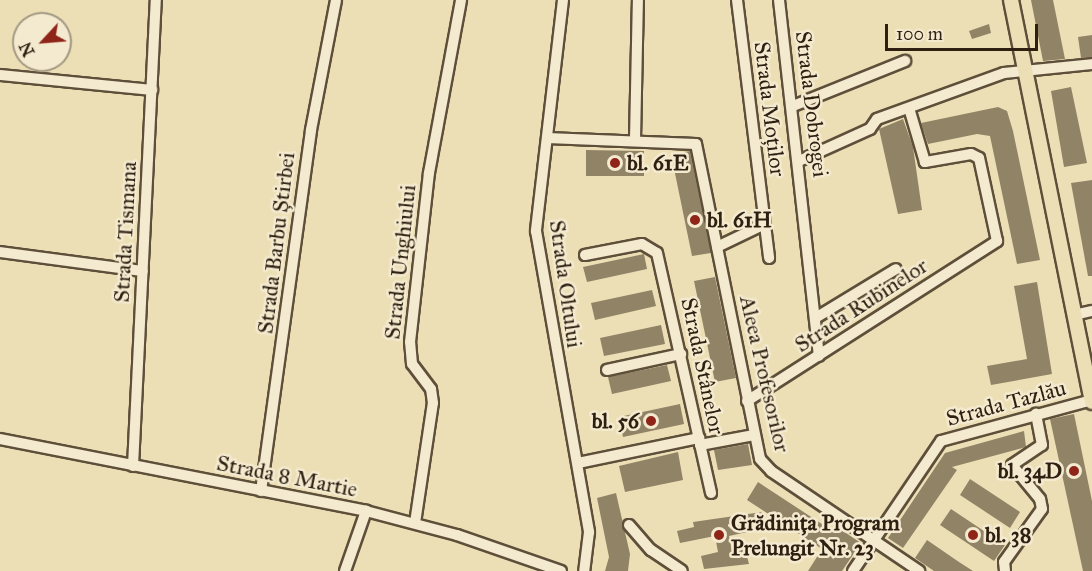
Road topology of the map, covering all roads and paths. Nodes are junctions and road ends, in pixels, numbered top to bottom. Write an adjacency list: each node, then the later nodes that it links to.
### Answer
1 (156, 0): 13 (street, Strada Tismana)
2 (336, 0): 40 (street, Strada Barbu Știrbei)
3 (461, 0): 43 (street, Strada Unghiului)
4 (563, 0): 16 (street, Strada Oltului)
5 (638, 0): 17 (street)
6 (737, 0): 19 (street, Strada Moților)
7 (779, 0): 14 (street, Strada Dobrogei)
8 (1011, 0): 11 (main road)
9 (905, 61): 14 (street)
10 (1087, 65): 11 (street)
11 (1028, 72): 15 (street); 27 (main road)
12 (0, 75): 13 (street)
13 (152, 90): 25 (street, Strada Tismana)
14 (793, 106): 18 (street, Strada Dobrogei)
15 (909, 108): 18 (street); 30 (street, Strada Rubinelor)
16 (547, 138): 17 (street); 38 (street, Strada Oltului)
17 (635, 139): 20 (street, Aleea Profesorilor)
18 (799, 161): 28 (street, Strada Dobrogei)
19 (765, 224): 20 (street); 23 (street, Strada Moților)
20 (717, 247): 32 (street, Aleea Profesorilor)
21 (0, 252): 25 (street)
22 (585, 255): 29 (street, Strada Stânelor)
23 (769, 258)
24 (896, 269): 28 (street)
25 (142, 272): 39 (street, Strada Tismana)
26 (1092, 311): 27 (street)
27 (1074, 315): 33 (main road)
28 (817, 317): 30 (street, Strada Dobrogei)
29 (681, 354): 31 (street); 37 (street, Strada Stânelor)
30 (819, 356): 32 (street, Strada Rubinelor)
31 (607, 370)
32 (747, 401): 35 (street, Aleea Profesorilor)
33 (1092, 401): 34 (street, Strada Tazlău)
34 (1036, 414): 45 (street, Strada Tazlău); 52 (street)
35 (754, 435): 37 (street); 45 (street, Aleea Profesorilor)
36 (0, 439): 39 (street, Strada 8 Martie)
37 (699, 441): 38 (street); 41 (street, Strada Stânelor)
38 (578, 463): 48 (street, Strada Oltului)
39 (132, 466): 40 (street, Strada 8 Martie)
40 (261, 491): 42 (street, Strada 8 Martie)
41 (711, 493)
42 (366, 511): 43 (street, Strada 8 Martie); 46 (street)
43 (415, 523): 47 (street, Strada 8 Martie)
44 (629, 525): 49 (street)
45 (873, 540): 50 (street, Strada Tazlău); 51 (street, Aleea Profesorilor)
46 (345, 571)
47 (561, 571)
48 (584, 571)
49 (682, 571)
50 (852, 571)
51 (919, 571)
52 (1005, 571)

